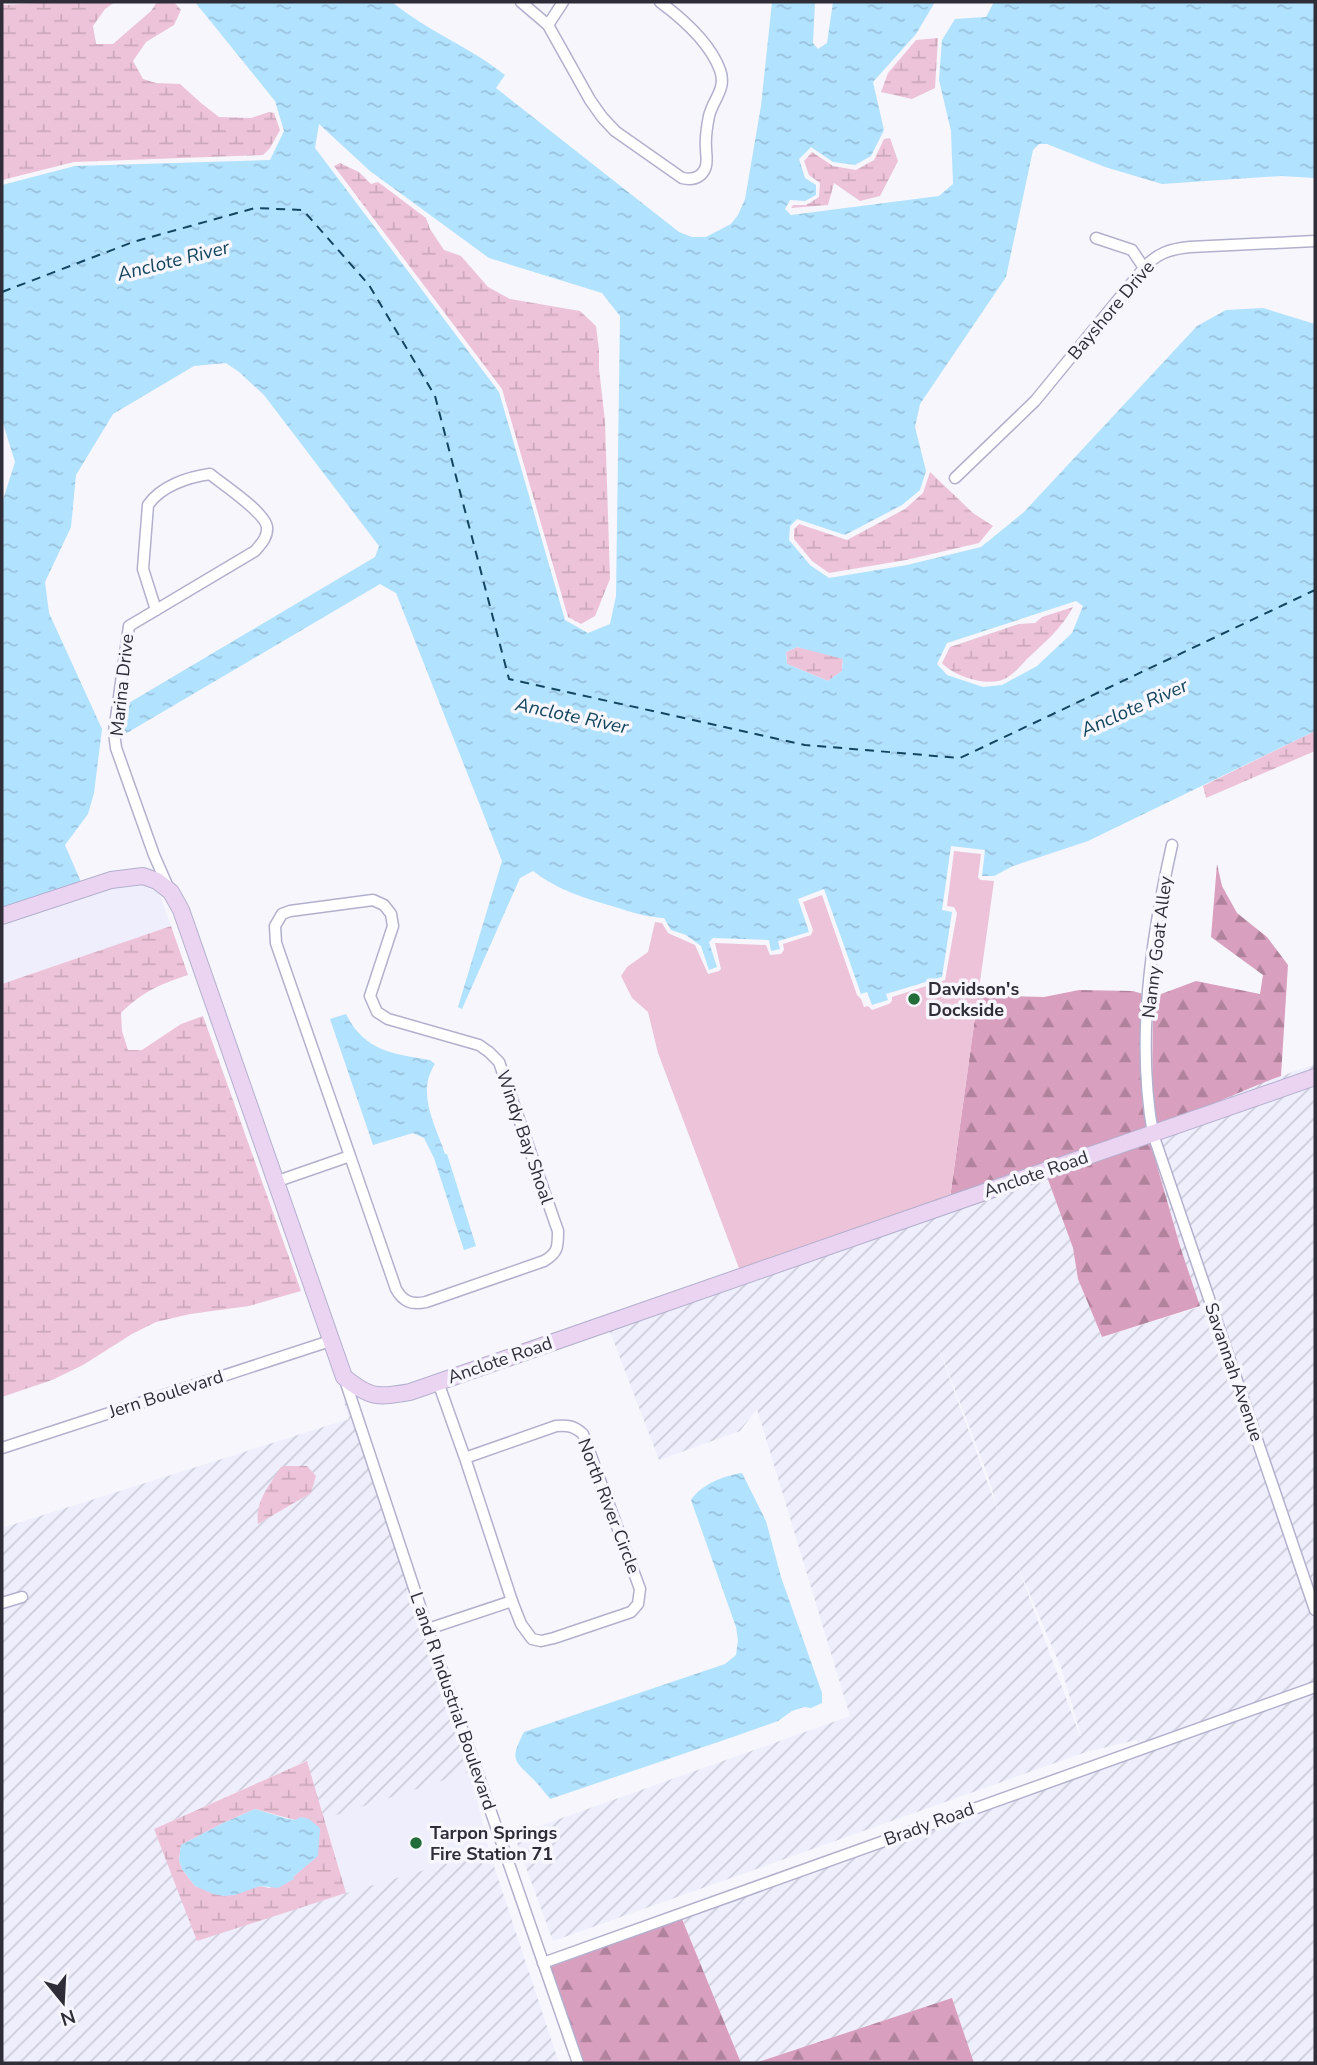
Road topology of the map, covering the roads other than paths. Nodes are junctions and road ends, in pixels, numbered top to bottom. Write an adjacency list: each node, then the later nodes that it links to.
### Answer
1 (521, 2): 4 (street)
2 (563, 2): 4 (street)
3 (660, 2): 4 (street)
4 (548, 25)
5 (1096, 237): 7 (street)
6 (1315, 241): 7 (street, Bayshore Drive)
7 (1144, 268): 8 (street, Bayshore Drive)
8 (955, 478)
9 (156, 610): 9 (street, Marina Drive); 11 (street, Marina Drive)
10 (1172, 845): 14 (street, Nanny Goat Alley)
11 (171, 892): 12 (street); 16 (street)
12 (2, 916)
13 (1315, 1077): 14 (street, Anclote Road)
14 (1153, 1134): 19 (street, Anclote Road); 25 (street, Savannah Avenue)
15 (350, 1156): 15 (street, Windy Bay Shoal); 16 (street)
16 (275, 1182): 17 (street)
17 (330, 1341): 18 (street); 20 (street, Jern Boulevard)
18 (344, 1377): 19 (street, Anclote Road); 26 (street, L and R Industrial Boulevard)
19 (438, 1382): 21 (street, North River Circle)
20 (2, 1448)
21 (465, 1458): 23 (street, North River Circle); 23 (street, North River Circle)
22 (22, 1597): 24 (street)
23 (512, 1601): 26 (street)
24 (2, 1603)
25 (1315, 1610)
26 (428, 1629): 28 (street, L and R Industrial Boulevard)
27 (1315, 1687): 28 (street, Brady Road)
28 (543, 1963): 29 (street, L and R Industrial Boulevard)
29 (578, 2063)

